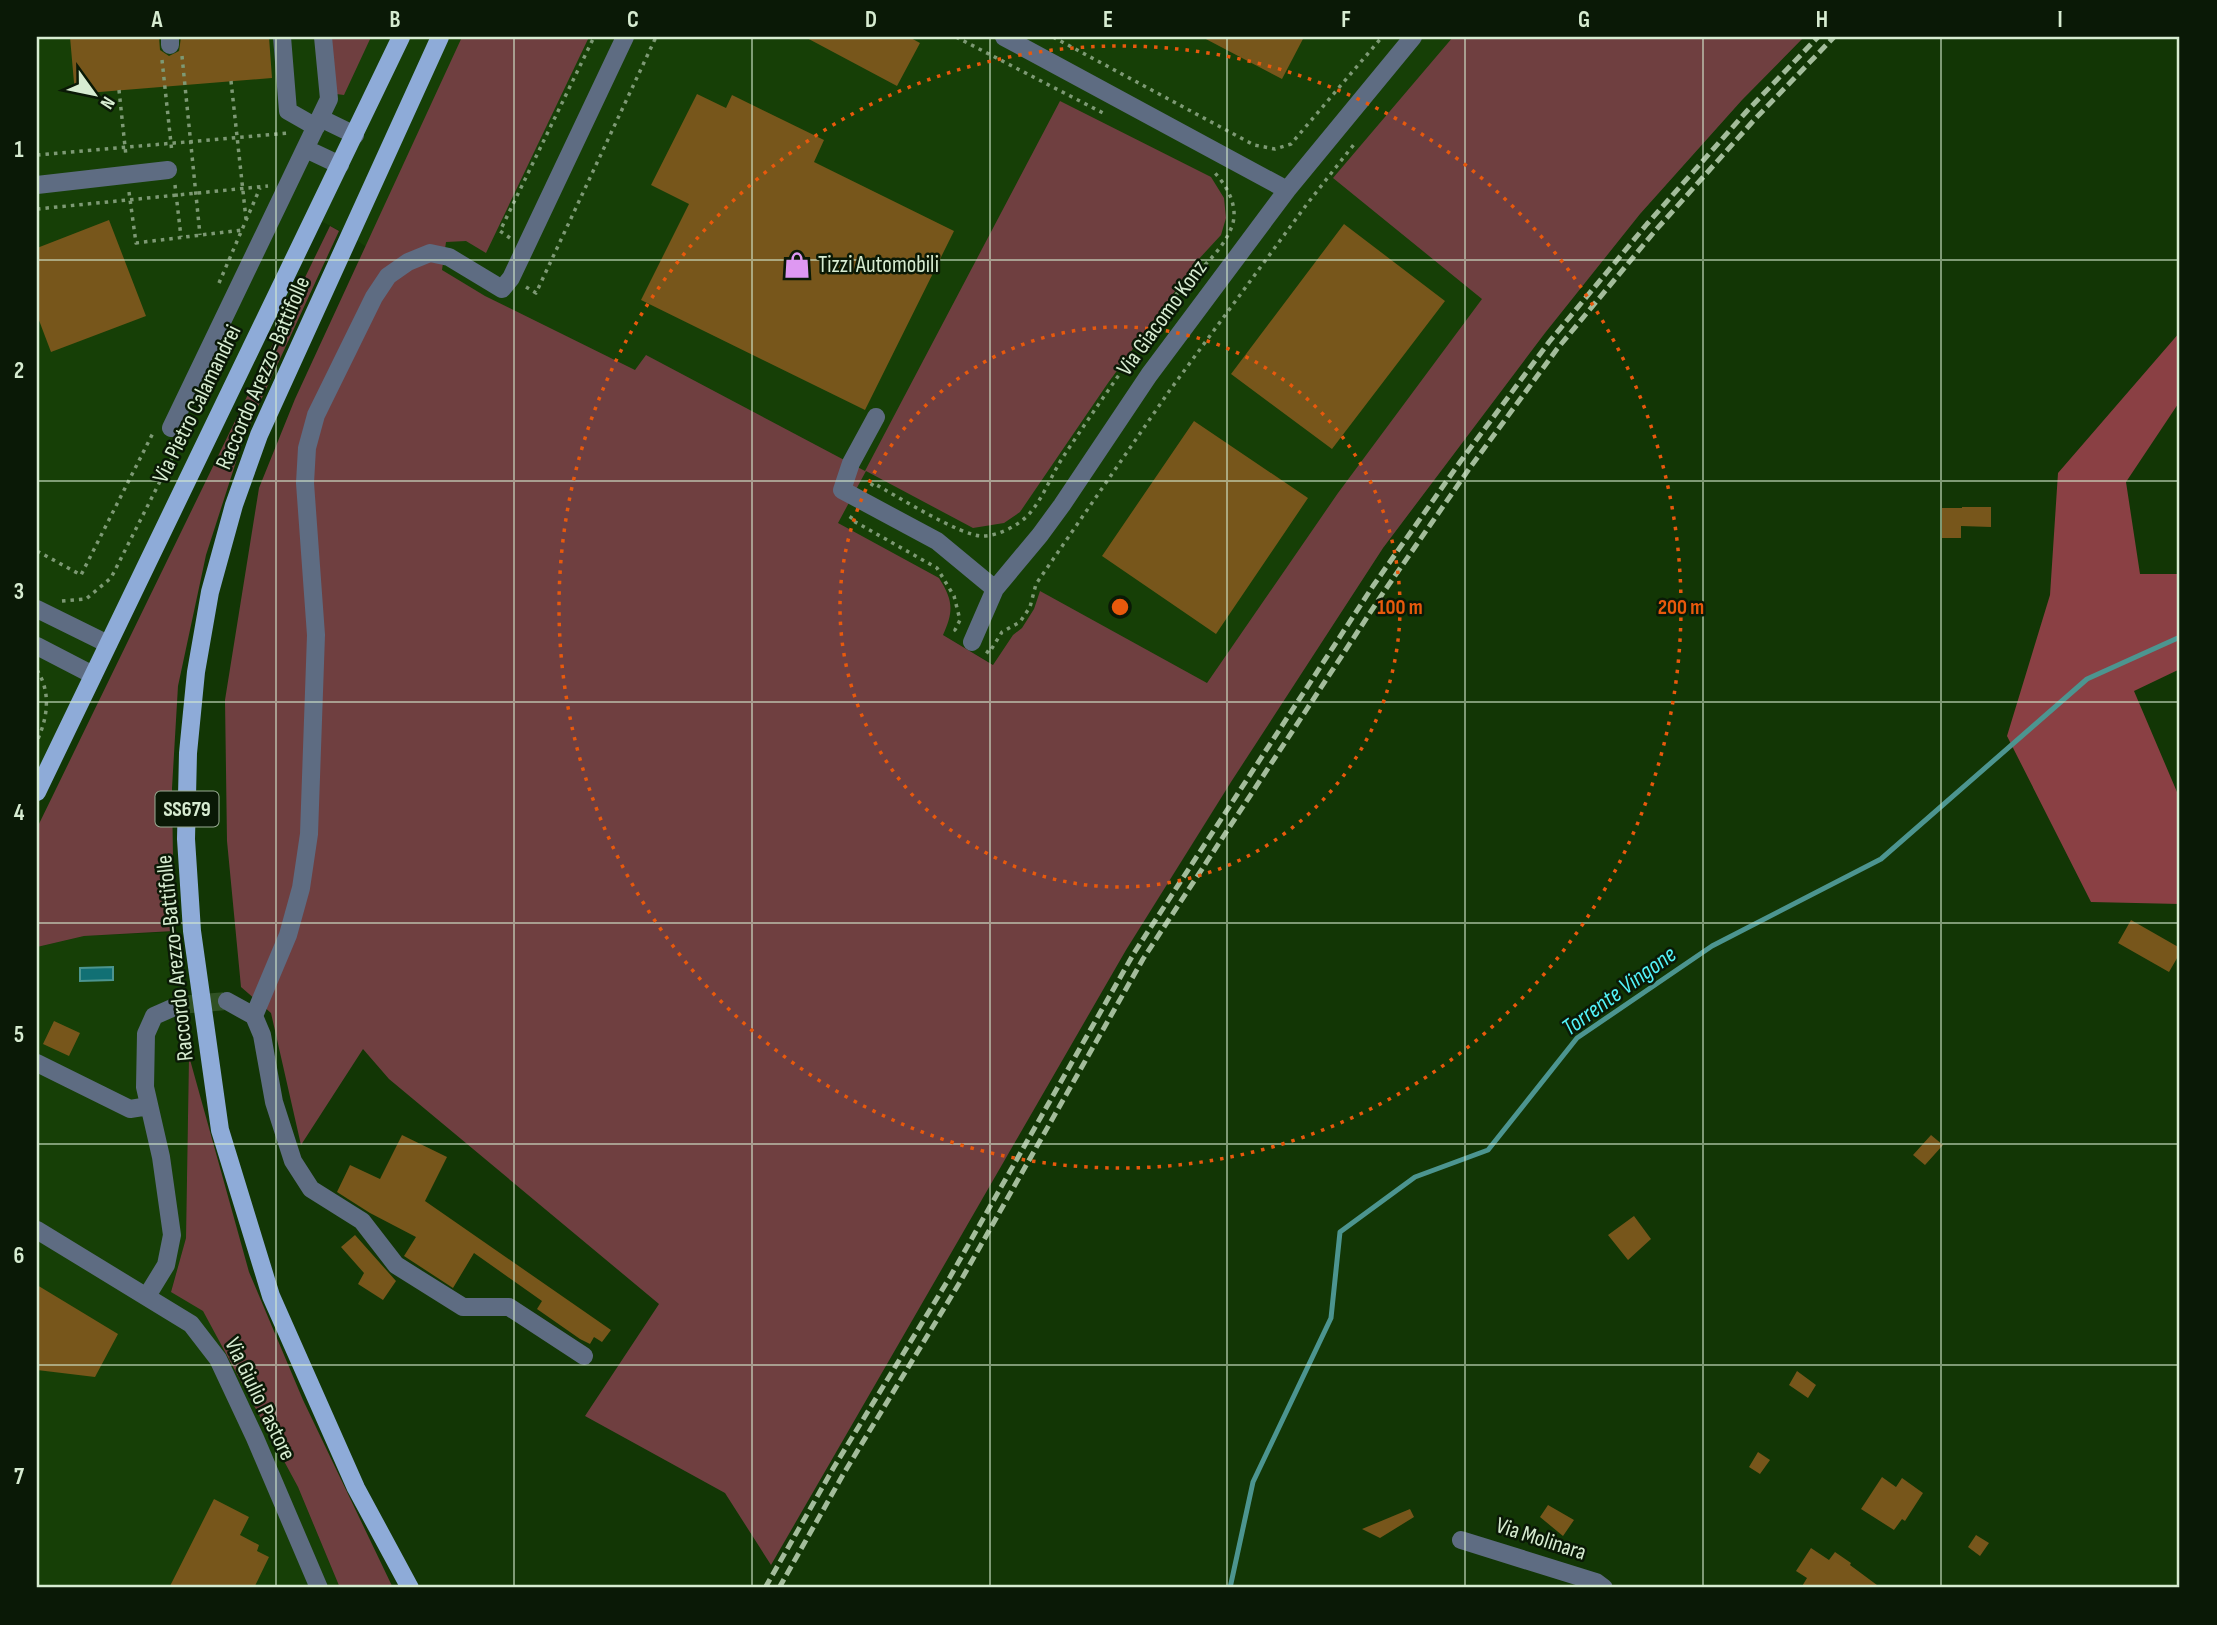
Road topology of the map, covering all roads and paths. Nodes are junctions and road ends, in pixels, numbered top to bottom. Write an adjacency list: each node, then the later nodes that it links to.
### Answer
1 (282, 37): 16 (street)
2 (323, 37): 16 (street)
3 (401, 37): 18 (main road, Via Pietro Calamandrei)
4 (440, 37): 64 (main road, Raccordo Arezzo-Battifolle / SS679)
5 (625, 37): 56 (street)
6 (656, 37): 26 (path)
7 (956, 37): 15 (path)
8 (1004, 37): 33 (street)
9 (1053, 37): 10 (path)
10 (1382, 37)
11 (1413, 37): 33 (street, Via Giacomo Konz)
12 (174, 42): 20 (path)
13 (231, 81): 19 (path)
14 (119, 90): 22 (path)
15 (1114, 119)
16 (318, 122): 18 (street); 23 (street)
17 (291, 133): 19 (path)
18 (355, 135): 25 (main road, Via Pietro Calamandrei)
19 (237, 138): 20 (path); 32 (path)
20 (189, 142): 22 (path); 34 (path)
21 (1356, 143): 47 (path)
22 (126, 148): 24 (path); 29 (path)
23 (306, 149): 25 (street); 41 (street)
24 (37, 155)
25 (340, 165): 48 (main road, Via Pietro Calamandrei)
26 (594, 166)
27 (1206, 168): 42 (path)
28 (167, 170): 29 (street)
29 (128, 174): 30 (street); 35 (path)
30 (37, 184)
31 (274, 186): 32 (path)
32 (242, 190): 34 (path); 37 (path)
33 (1286, 190): 45 (street, Via Giacomo Konz)
34 (194, 193): 35 (path); 39 (path)
35 (130, 200): 36 (path); 39 (path)
36 (37, 209)
37 (246, 220)
38 (242, 230): 39 (path)
39 (200, 234)
40 (876, 417): 42 (street)
41 (172, 428)
42 (863, 501): 45 (street); 47 (path)
43 (37, 551): 44 (path)
44 (81, 575)
45 (995, 589): 47 (street, Via Giacomo Konz)
46 (37, 609): 48 (street)
47 (972, 642)
48 (108, 644): 51 (main road, Via Pietro Calamandrei)
49 (37, 646): 51 (street)
50 (37, 670): 52 (path)
51 (93, 675): 53 (main road, Via Pietro Calamandrei)
52 (37, 741)
53 (37, 792)
54 (227, 1001): 56 (street)
55 (179, 1004): 58 (street)
56 (254, 1016): 61 (street)
57 (37, 1063): 58 (street)
58 (149, 1106): 60 (street)
59 (37, 1230): 60 (street, Via Giulio Pastore)
60 (147, 1296): 63 (street, Via Giulio Pastore)
61 (584, 1356)
62 (1461, 1540): 65 (street, Via Molinara)
63 (319, 1588)
64 (410, 1588)
65 (1604, 1588)

